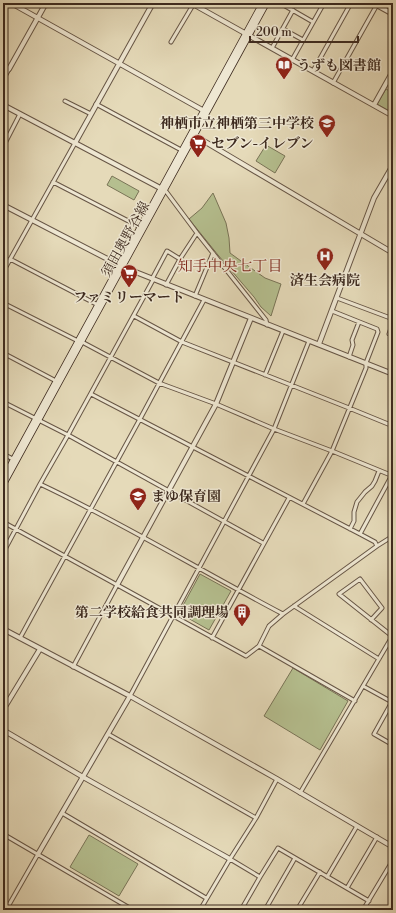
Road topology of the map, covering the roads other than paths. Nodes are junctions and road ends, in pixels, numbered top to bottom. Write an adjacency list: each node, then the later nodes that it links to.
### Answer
1 (11, 3): 13 (street)
2 (46, 3): 13 (street)
3 (153, 3): 21 (street)
4 (262, 3): 16 (main road, 須田奥野谷線)
5 (267, 3): 16 (main road, 須田奥野谷線)
6 (280, 3): 11 (street)
7 (324, 3): 14 (street)
8 (351, 3): 23 (street)
9 (192, 4): 16 (street); 18 (street)
10 (376, 4): 12 (street); 26 (street)
11 (293, 10): 14 (street); 15 (street)
12 (393, 14)
13 (38, 18): 21 (street); 22 (street)
14 (313, 22): 17 (street)
15 (283, 29): 17 (street); 19 (street)
16 (248, 34): 19 (street); 31 (main road, 須田奥野谷線)
17 (303, 40): 20 (street)
18 (171, 42)
19 (272, 48): 20 (street)
20 (292, 60): 23 (street)
21 (119, 64): 28 (street); 31 (street)
22 (9, 69): 25 (street)
23 (313, 71): 26 (street)
24 (393, 71): 30 (street)
25 (3, 80)
26 (333, 82): 30 (street)
27 (65, 101): 33 (street)
28 (96, 104): 33 (street); 38 (street)
29 (3, 105): 32 (street)
30 (374, 105): 34 (street)
31 (205, 112): 35 (main road, 須田奥野谷線)
32 (20, 114): 36 (street); 37 (street)
33 (91, 114): 36 (street)
34 (393, 116)
35 (193, 134): 38 (main road, 須田奥野谷線); 46 (street)
36 (75, 143): 40 (street); 41 (street)
37 (3, 147)
38 (184, 152): 41 (main road, 須田奥野谷線)
39 (393, 164): 46 (street)
40 (53, 182): 43 (street); 44 (street)
41 (163, 189): 44 (main road, 須田奥野谷線); 45 (street)
42 (3, 204): 43 (street)
43 (32, 220): 49 (street); 51 (street)
44 (142, 228): 51 (main road, 須田奥野谷線)
45 (197, 233): 47 (street); 50 (street)
46 (362, 234): 48 (street); 56 (street)
47 (213, 253): 55 (street); 66 (street)
48 (393, 253)
49 (10, 259): 52 (street); 59 (street)
50 (180, 259): 53 (street); 54 (street)
51 (121, 266): 53 (street); 59 (main road, 須田奥野谷線); 70 (main road, 須田奥野谷線)
52 (3, 272)
53 (152, 279): 54 (street); 61 (street)
54 (166, 285): 55 (street)
55 (195, 296): 57 (street)
56 (337, 298): 60 (street); 63 (street)
57 (204, 300): 62 (street); 71 (street)
58 (3, 303): 70 (street)
59 (98, 305): 70 (main road, 須田奥野谷線)
60 (332, 311): 64 (street); 72 (street)
61 (134, 316): 71 (street); 74 (street)
62 (251, 318): 66 (street); 76 (street)
63 (393, 319)
64 (359, 322): 75 (street); 77 (street)
65 (393, 322): 68 (street)
66 (268, 325): 67 (street)
67 (283, 331): 69 (street); 79 (street)
68 (393, 335)
69 (309, 340): 72 (street); 82 (street)
70 (80, 342): 74 (street); 80 (main road, 須田奥野谷線)
71 (182, 342): 76 (street); 81 (street)
72 (319, 344): 75 (street)
73 (3, 353): 80 (street)
74 (111, 357): 81 (street); 83 (street)
75 (349, 357): 77 (street)
76 (233, 362): 79 (street); 85 (street)
77 (366, 363): 78 (street); 86 (street)
78 (393, 374)
79 (265, 375): 82 (street)
80 (58, 382): 88 (main road, 須田奥野谷線)
81 (159, 383): 85 (street); 87 (street)
82 (291, 385): 86 (street); 90 (street)
83 (90, 394): 87 (street); 91 (street)
84 (3, 402): 88 (street)
85 (216, 404): 90 (street); 92 (street)
86 (349, 408): 89 (street); 93 (street)
87 (140, 419): 92 (street); 96 (street)
88 (37, 420): 91 (street); 95 (main road, 須田奥野谷線); 102 (main road, 須田奥野谷線)
89 (393, 426)
90 (274, 429): 93 (street); 99 (street)
91 (68, 435): 96 (street); 101 (street)
92 (193, 447): 99 (street); 103 (street)
93 (332, 451): 97 (street); 105 (street)
94 (3, 454): 95 (street)
95 (13, 459): 100 (main road, 須田奥野谷線)
96 (116, 462): 103 (street); 106 (street)
97 (379, 471): 98 (street); 110 (street)
98 (393, 475): 111 (street)
99 (248, 476): 104 (street); 107 (street)
100 (3, 478)
101 (40, 484): 106 (street); 109 (street)
102 (3, 486)
103 (169, 491): 107 (street); 113 (street)
104 (289, 498): 105 (street); 114 (street)
105 (303, 504): 110 (street)
106 (90, 509): 113 (street); 117 (street)
107 (224, 521): 114 (street); 118 (street)
108 (3, 522): 109 (street)
109 (16, 529): 116 (street); 117 (street)
110 (350, 529): 111 (street)
111 (360, 534): 115 (street)
112 (393, 536): 115 (street)
113 (143, 538): 118 (street); 119 (street)
114 (264, 543): 120 (street)
115 (377, 546): 121 (street)
116 (3, 553)
117 (64, 556): 119 (street); 127 (street)
118 (198, 568): 120 (street); 123 (street)
119 (117, 585): 123 (street); 132 (street)
120 (238, 590): 122 (street); 128 (street)
121 (294, 606): 122 (street); 131 (street)
122 (283, 614): 129 (street)
123 (173, 616): 128 (street); 134 (street)
124 (371, 620): 124 (street); 126 (street)
125 (3, 629): 127 (street)
126 (392, 636): 131 (street)
127 (20, 638): 130 (street)
128 (212, 638): 129 (street)
129 (259, 646): 135 (street)
130 (40, 649): 132 (street); 137 (street)
131 (379, 659): 133 (street)
132 (73, 666): 134 (street)
133 (363, 686): 135 (street); 136 (street)
134 (130, 696): 139 (street); 142 (street)
135 (355, 701): 143 (street)
136 (392, 701): 140 (street)
137 (3, 710)
138 (3, 730): 141 (street)
139 (108, 734): 141 (street); 145 (street)
140 (393, 745)
141 (83, 777): 144 (street); 152 (street)
142 (277, 779): 143 (street); 145 (street)
143 (300, 792): 146 (street)
144 (62, 813): 150 (street); 158 (street)
145 (256, 818): 152 (street)
146 (357, 826): 148 (street); 156 (street)
147 (3, 834): 150 (street)
148 (377, 838): 149 (street); 157 (street)
149 (393, 847)
150 (38, 854): 160 (street); 161 (street)
151 (295, 858): 154 (street); 155 (street); 164 (street)
152 (230, 859): 155 (street); 158 (street)
153 (393, 860): 159 (street)
154 (320, 872): 156 (street); 165 (street)
155 (260, 877): 163 (street)
156 (327, 877): 157 (street)
157 (347, 888): 159 (street)
158 (206, 898): 162 (street)
159 (369, 901): 166 (street)
160 (6, 910)
161 (133, 910)
162 (200, 910)
163 (241, 910)
164 (265, 910)
165 (297, 910)
166 (363, 910)

